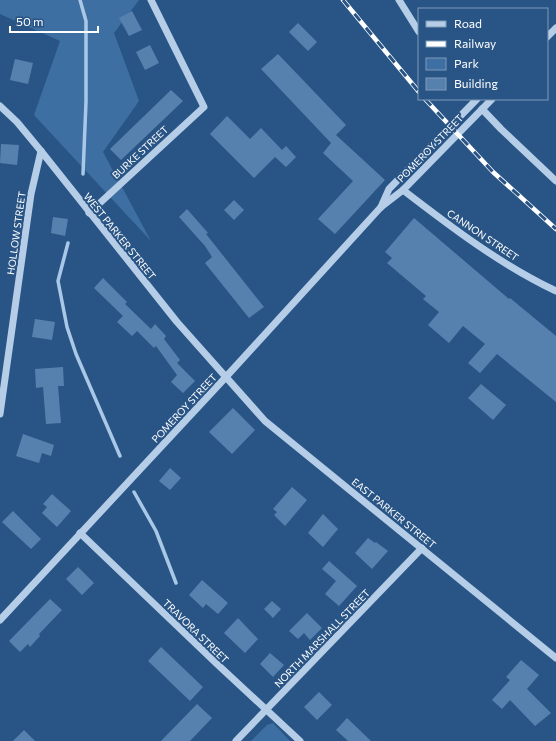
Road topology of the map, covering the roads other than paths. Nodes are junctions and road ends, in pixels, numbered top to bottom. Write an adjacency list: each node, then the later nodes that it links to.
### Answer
1 (151, 0): 14 (street, BURKE STREET)
2 (398, 0): 4 (street)
3 (556, 28): 5 (street)
4 (418, 30)
5 (548, 35)
6 (475, 100): 13 (street, POMEROY STREET)
7 (491, 100): 9 (street, POMEROY STREET)
8 (0, 106): 10 (street, WEST PARKER STREET)
9 (482, 109): 11 (street); 12 (street, POMEROY STREET)
10 (40, 151): 14 (street, WEST PARKER STREET); 17 (street, HOLLOW STREET)
11 (556, 181)
12 (404, 190): 13 (street, POMEROY STREET); 15 (street, CANNON STREET)
13 (381, 207): 16 (street, POMEROY STREET)
14 (89, 213): 16 (street, WEST PARKER STREET)
15 (556, 292)
16 (226, 378): 18 (street, POMEROY STREET); 19 (street, EAST PARKER STREET)
17 (0, 414)
18 (80, 533): 20 (street, POMEROY STREET); 22 (street, TRAVORA STREET)
19 (422, 548): 21 (street, EAST PARKER STREET); 22 (street, NORTH MARSHALL STREET)
20 (0, 620)
21 (556, 658)
22 (266, 710): 23 (street, NORTH MARSHALL STREET); 24 (street, TRAVORA STREET)
23 (236, 741)
24 (300, 741)

